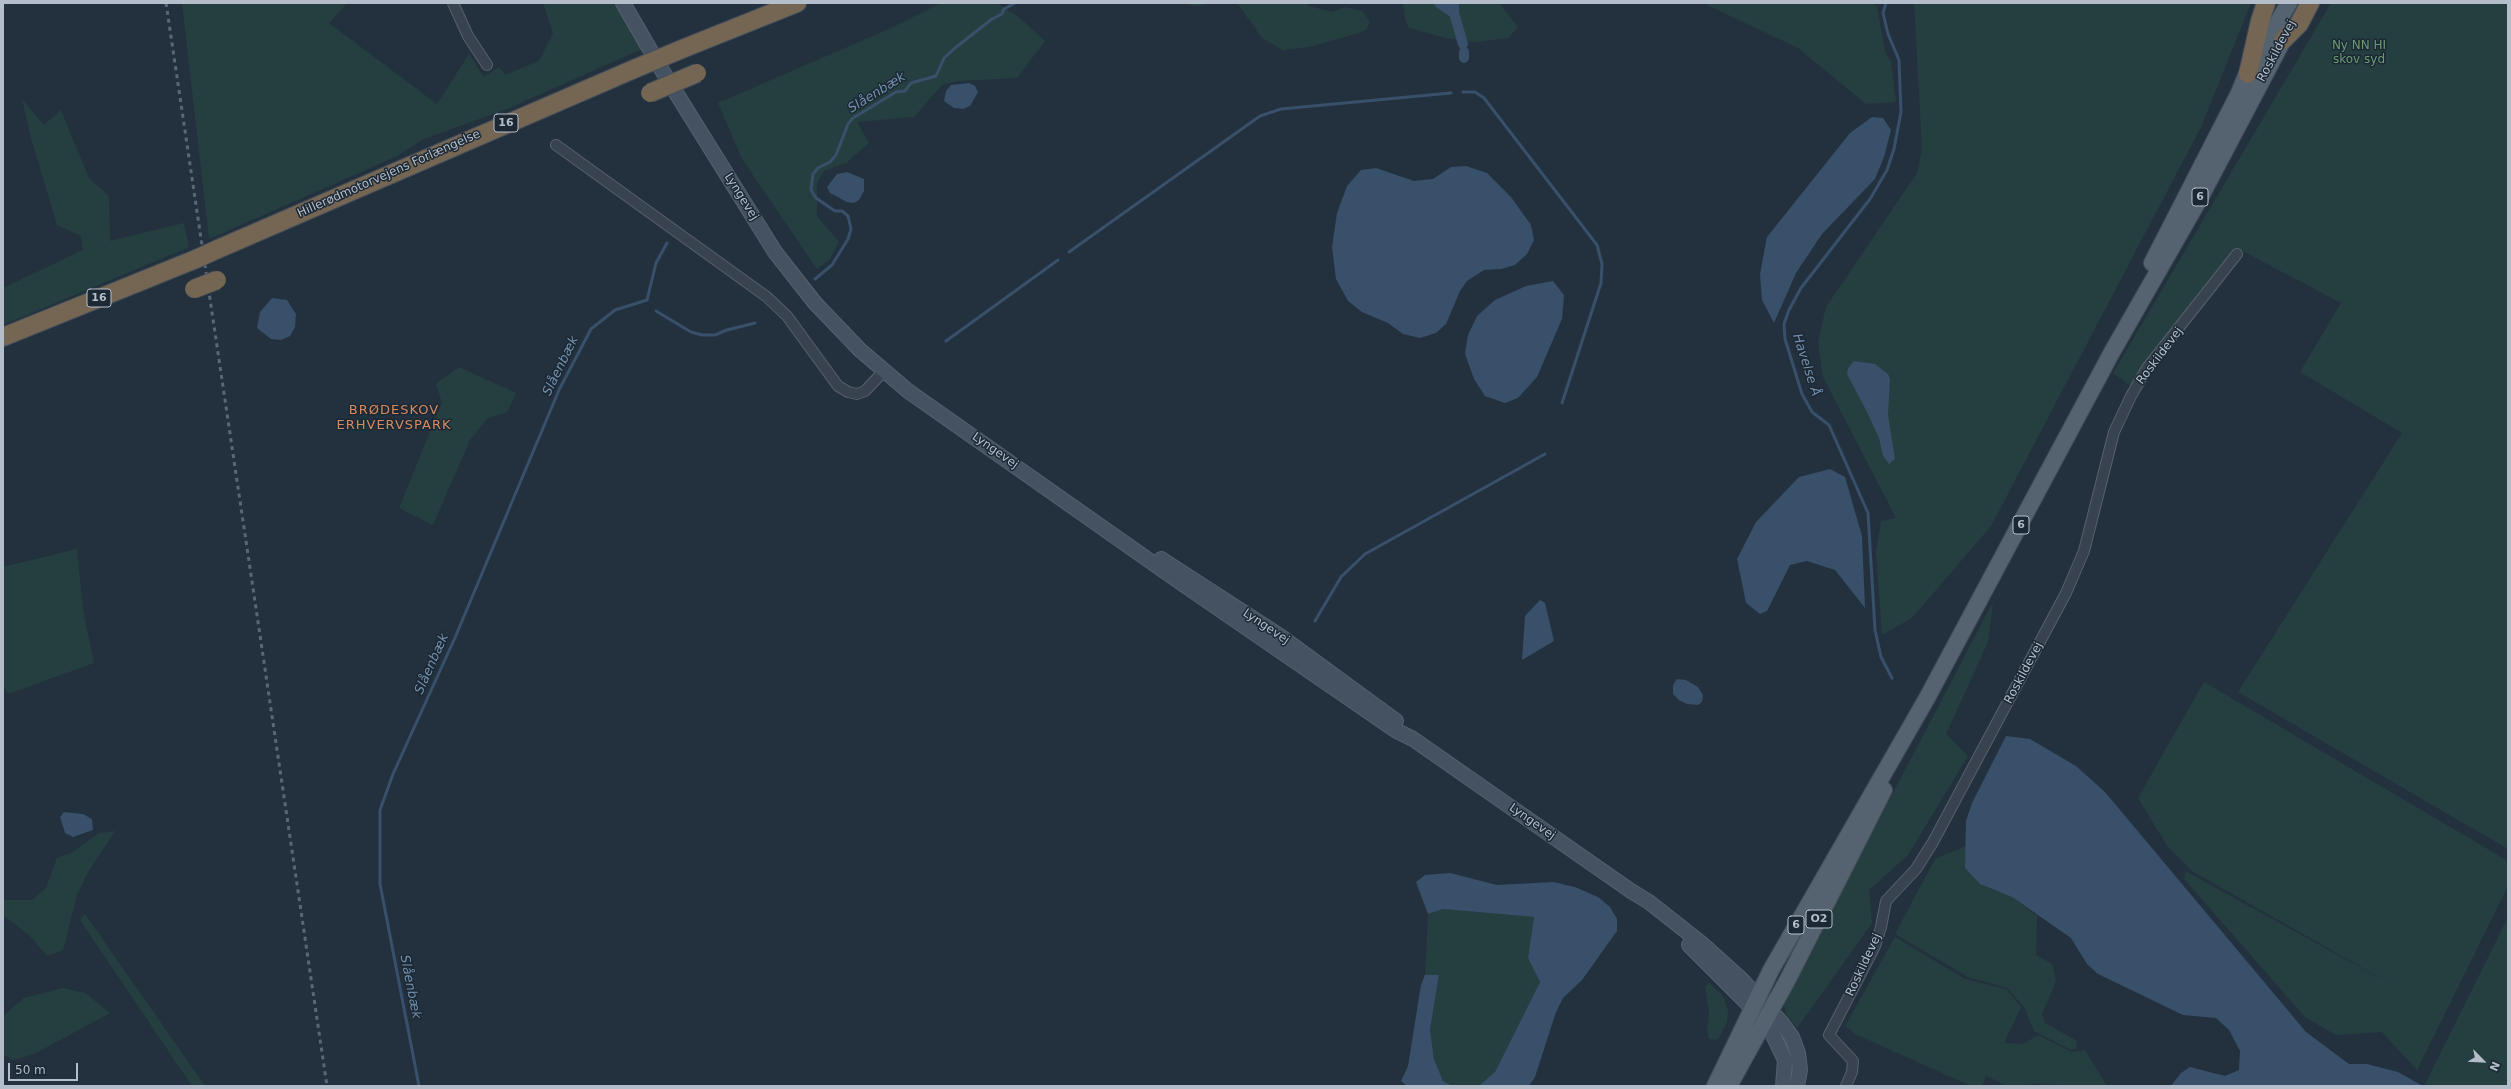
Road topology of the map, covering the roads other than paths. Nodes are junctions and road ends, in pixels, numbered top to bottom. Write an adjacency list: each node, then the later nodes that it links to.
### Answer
1 (452, 3): 10 (street)
2 (624, 3): 20 (main road, Lyngevej)
3 (797, 3): 18 (highway, Hillerødmotorvejens Forlængelse / 16, bridge)
4 (2266, 3): 12 (highway)
5 (2275, 3): 12 (main road, Roskildevej / 6)
6 (2288, 3): 12 (main road, Roskildevej / 6)
7 (2303, 3): 9 (main road, Roskildevej / 6)
8 (2310, 3): 9 (highway)
9 (2282, 40): 19 (main road, Roskildevej / 6)
10 (486, 65)
11 (697, 73): 13 (highway, bridge)
12 (2248, 74): 19 (main road, Roskildevej / 6)
13 (650, 93)
14 (556, 145): 20 (street)
15 (2237, 254): 28 (street, Roskildevej)
16 (217, 280): 17 (highway, bridge)
17 (194, 289)
18 (3, 337)
19 (2112, 352): 21 (main road, Roskildevej / 6)
20 (884, 371): 22 (main road, Lyngevej)
21 (1927, 698): 22 (main road, Roskildevej / O2); 22 (main road, Roskildevej / 6)
22 (1761, 1010): 23 (main road, 6); 24 (main road); 25 (main road, O2); 26 (main road); 27 (main road)
23 (1715, 1086)
24 (1723, 1086)
25 (1729, 1086)
26 (1783, 1086)
27 (1797, 1086)
28 (1846, 1086)

